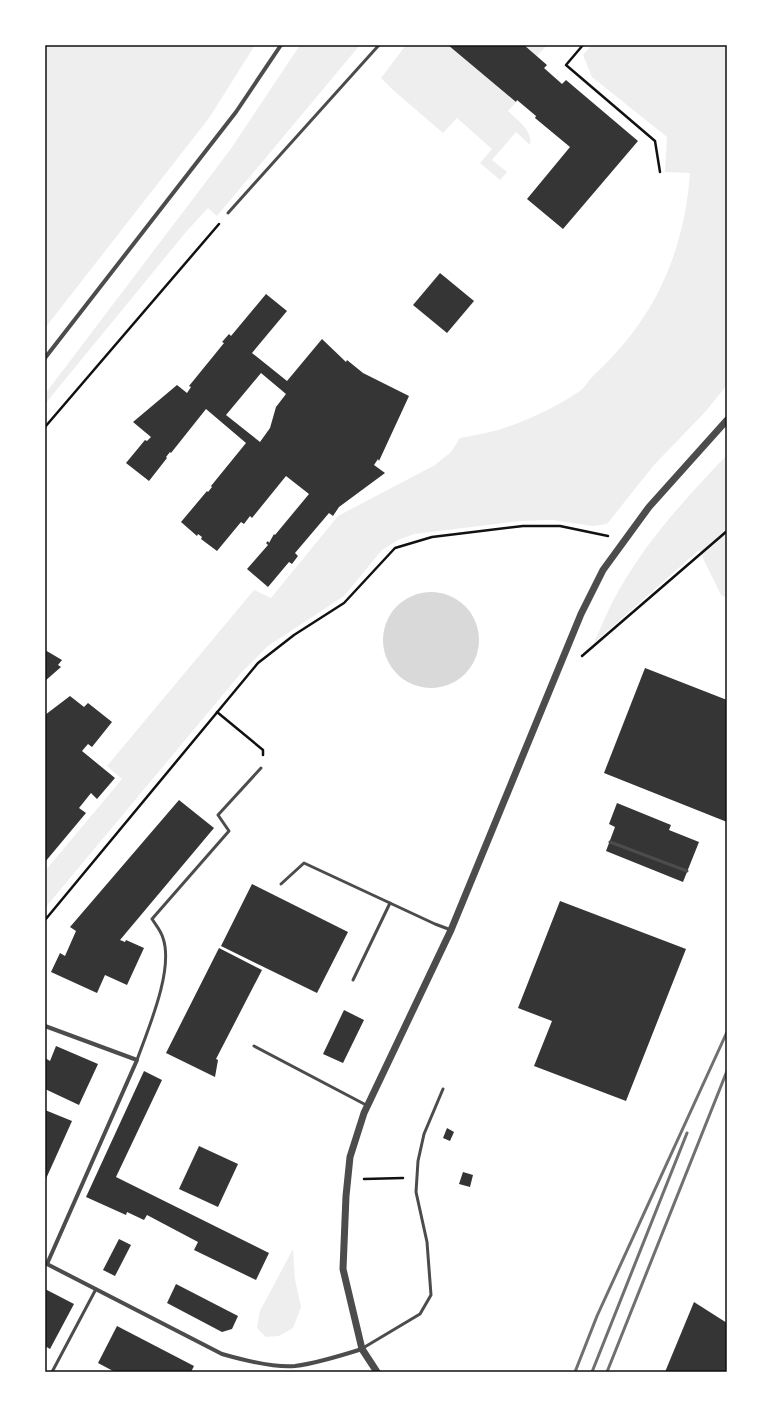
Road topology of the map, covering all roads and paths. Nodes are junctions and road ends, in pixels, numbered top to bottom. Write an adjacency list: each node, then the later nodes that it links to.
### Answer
1 (281, 45): 6 (street)
2 (378, 45): 5 (lane)
3 (583, 45): 4 (path)
4 (660, 172)
5 (228, 213): 8 (path)
6 (45, 358)
7 (727, 420): 10 (street)
8 (45, 428)
9 (727, 531): 11 (path)
10 (626, 538): 12 (path); 20 (street)
11 (576, 661)
12 (217, 712): 13 (path); 19 (path)
13 (252, 740)
14 (261, 768): 24 (lane)
15 (610, 842): 16 (lane)
16 (687, 871)
17 (281, 884): 18 (lane)
18 (390, 903): 20 (lane); 21 (lane)
19 (45, 920)
20 (451, 930): 26 (street)
21 (354, 980)
22 (45, 1026): 24 (street)
23 (254, 1046): 26 (lane)
24 (137, 1060): 29 (street)
25 (443, 1089): 27 (lane)
26 (368, 1106): 28 (street)
27 (417, 1177): 28 (path); 31 (lane)
28 (348, 1180): 31 (street)
29 (46, 1264): 30 (street)
30 (96, 1290): 32 (street); 33 (lane)
31 (362, 1349): 32 (street); 35 (street)
32 (294, 1366): 34 (street)
33 (52, 1372)
34 (293, 1372)
35 (377, 1372)

